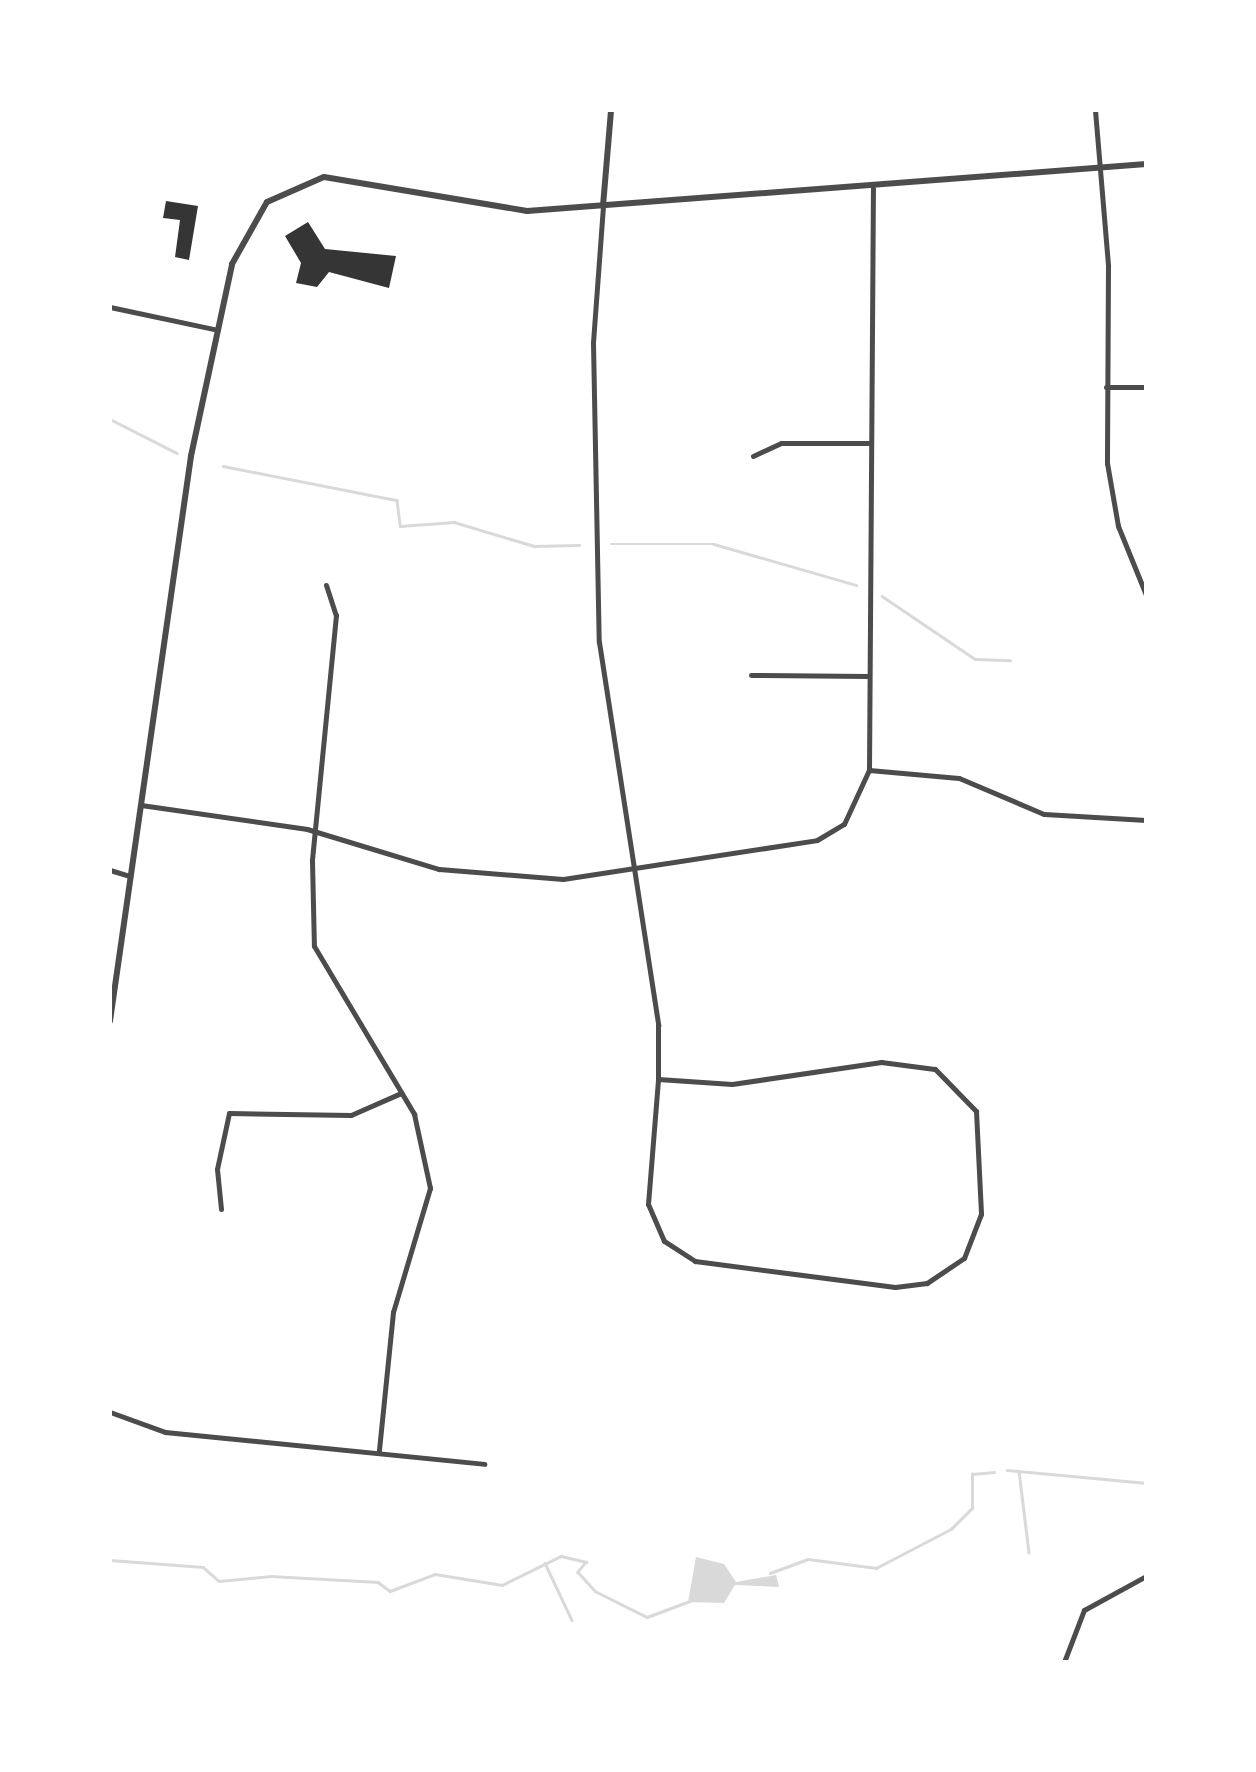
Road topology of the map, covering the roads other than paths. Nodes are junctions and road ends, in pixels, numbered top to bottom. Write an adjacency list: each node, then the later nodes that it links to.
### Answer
1 (611, 110): 6 (street)
2 (1094, 110): 4 (street)
3 (1146, 164): 4 (street)
4 (1102, 169): 5 (street); 9 (street)
5 (873, 188): 6 (street); 11 (street)
6 (603, 206): 8 (street); 22 (street)
7 (110, 307): 8 (street)
8 (218, 330): 18 (street)
9 (1106, 387): 10 (street); 14 (street)
10 (1146, 387)
11 (871, 443): 12 (street); 16 (street)
12 (752, 456)
13 (326, 585): 20 (street)
14 (1146, 595)
15 (751, 675): 16 (street)
16 (868, 676): 17 (street)
17 (869, 770): 19 (street); 22 (street)
18 (141, 805): 20 (street); 23 (street)
19 (1146, 820)
20 (316, 832): 22 (street); 26 (street)
21 (110, 870): 23 (street)
22 (634, 870): 25 (street)
23 (130, 876): 24 (street)
24 (110, 1022)
25 (658, 1080): 25 (street)
26 (401, 1093): 27 (street); 29 (street)
27 (222, 1210)
28 (110, 1412): 29 (street)
29 (379, 1451): 30 (street)
30 (484, 1464)
31 (1146, 1576): 32 (street)
32 (1064, 1662)

